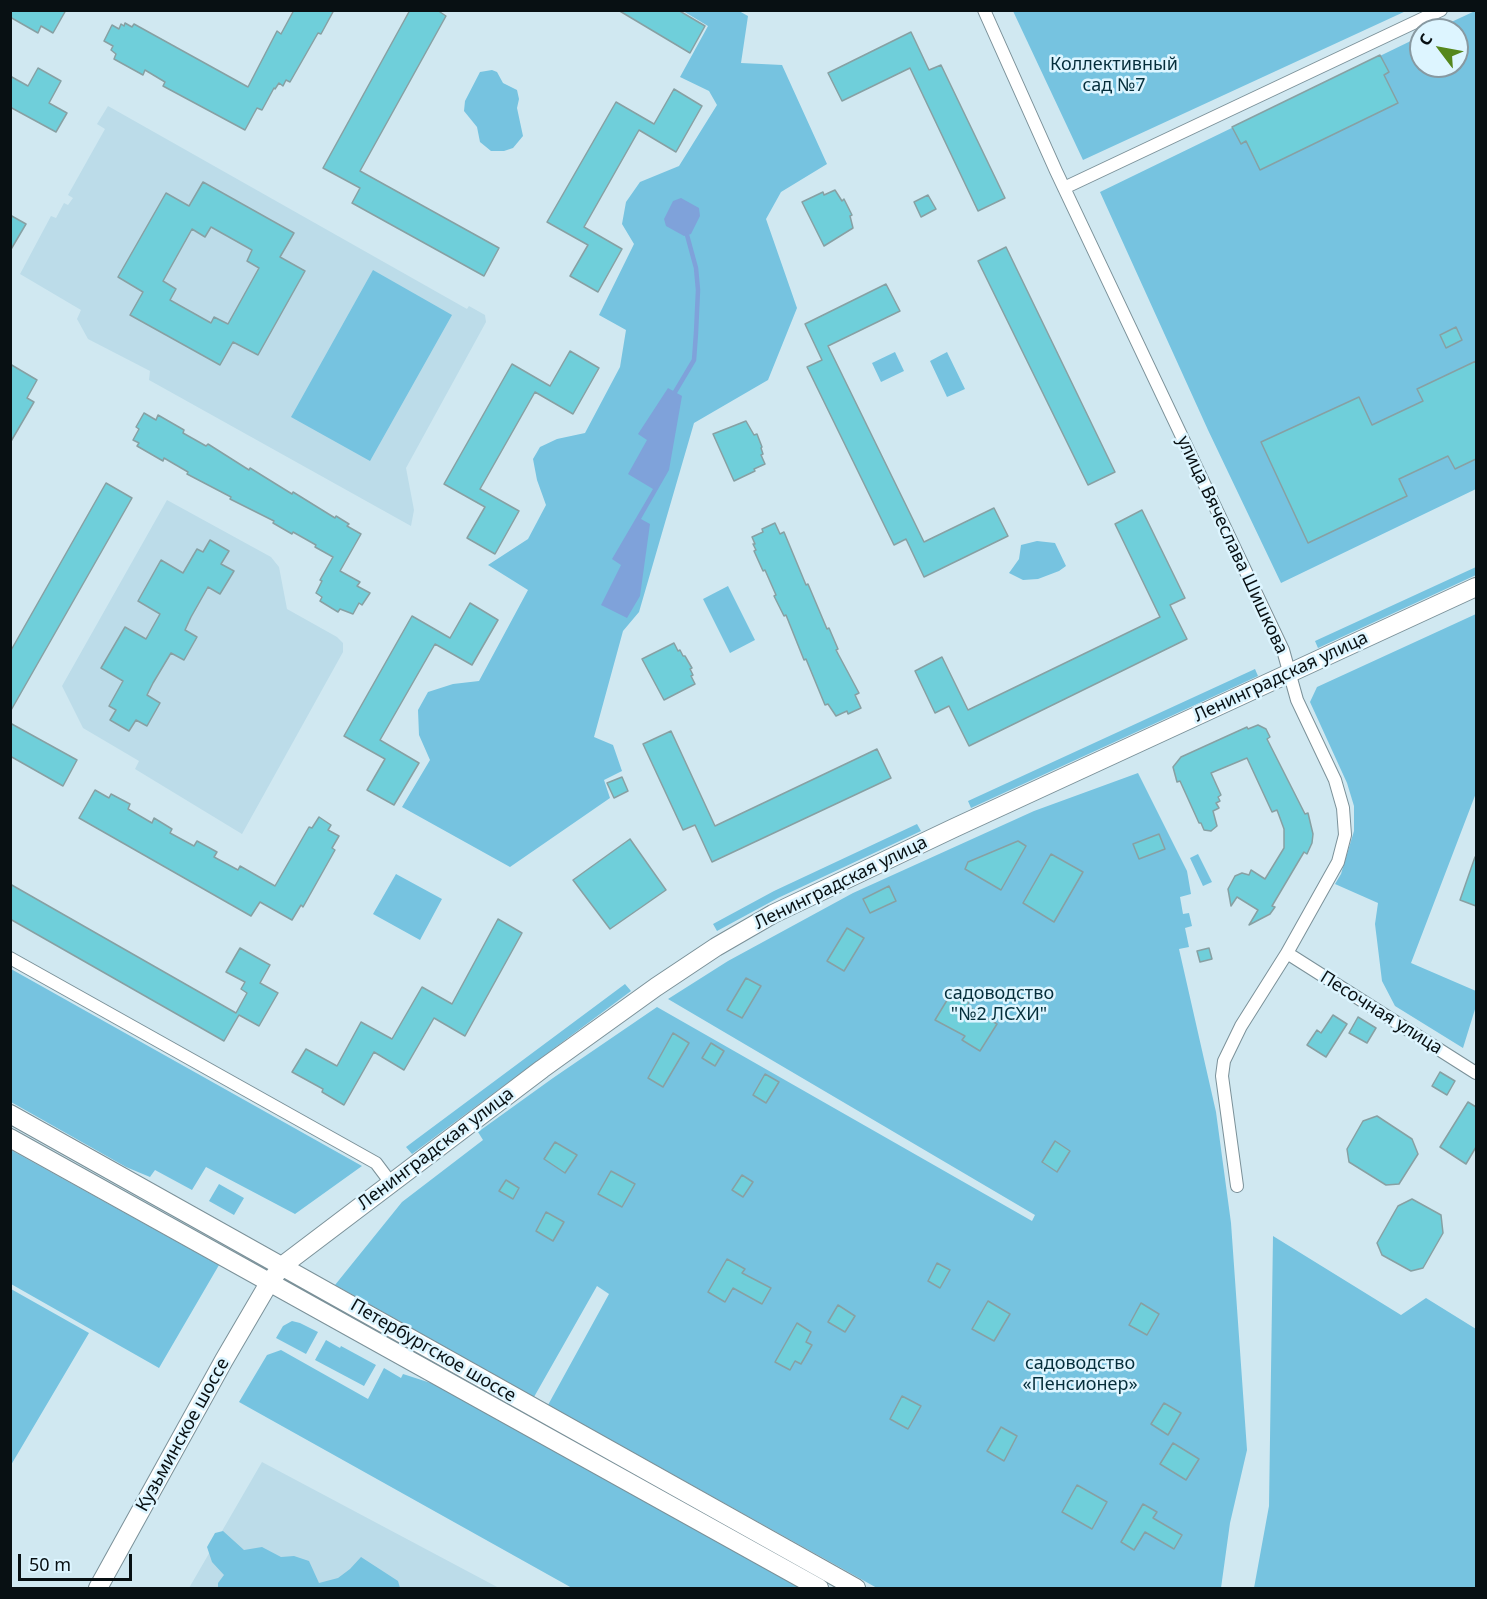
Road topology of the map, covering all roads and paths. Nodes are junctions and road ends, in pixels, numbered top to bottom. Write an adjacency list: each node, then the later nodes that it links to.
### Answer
1 (984, 10): 3 (street, улица Вячеслава Шишкова)
2 (1441, 10): 3 (street)
3 (1065, 188): 5 (street, улица Вячеслава Шишкова)
4 (1476, 587): 5 (main road, Ленинградская улица)
5 (1289, 674): 6 (street, улица Вячеслава Шишкова); 11 (main road, Ленинградская улица)
6 (1287, 953): 8 (street, Песочная улица); 12 (street, улица Вячеслава Шишкова)
7 (10, 958): 11 (street)
8 (1476, 1073)
9 (10, 1114): 13 (main road, Петербургское шоссе)
10 (10, 1138): 14 (main road, Петербургское шоссе)
11 (391, 1183): 13 (main road, Ленинградская улица)
12 (1237, 1186)
13 (282, 1266): 14 (main road, Ленинградская улица); 17 (main road, Петербургское шоссе)
14 (269, 1283): 15 (main road, Кузьминское шоссе); 16 (main road, Петербургское шоссе)
15 (98, 1588)
16 (819, 1588)
17 (856, 1588)

